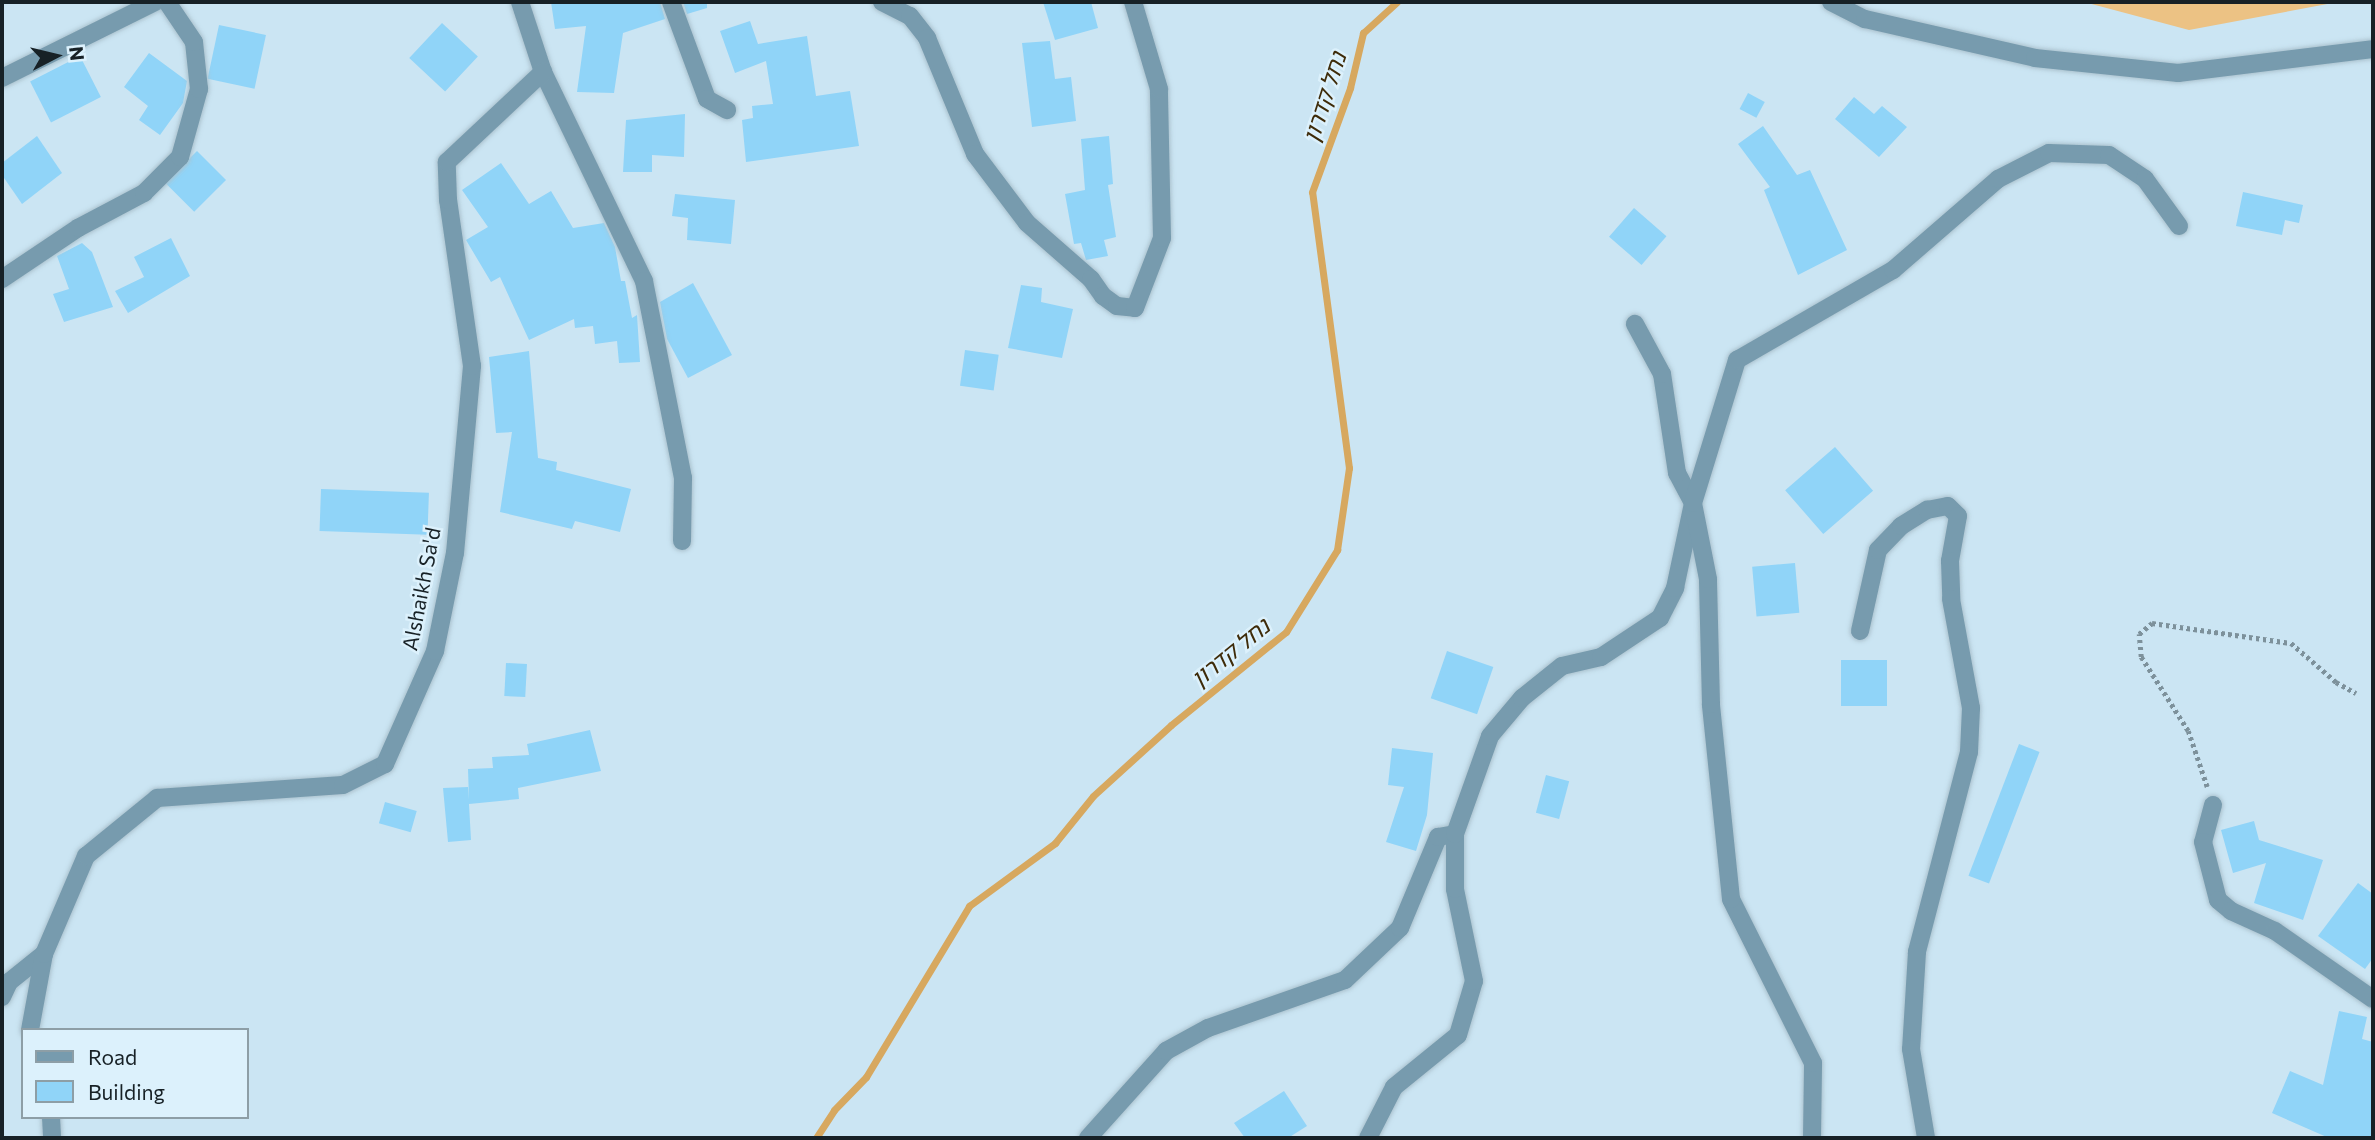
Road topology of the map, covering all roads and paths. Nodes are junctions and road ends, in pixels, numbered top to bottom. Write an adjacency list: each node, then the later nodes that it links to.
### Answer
1 (155, 2): 10 (street)
2 (167, 2): 13 (street)
3 (520, 2): 9 (street)
4 (671, 2): 11 (street)
5 (882, 2): 6 (street)
6 (1133, 2)
7 (1832, 2): 8 (street)
8 (2373, 49)
9 (542, 72): 16 (street); 21 (street, Alshaikh Sa'd)
10 (2, 78)
11 (727, 110)
12 (2179, 226): 15 (street)
13 (2, 279)
14 (1635, 324): 15 (street)
15 (1693, 503): 20 (street); 29 (street)
16 (682, 541)
17 (1860, 631): 30 (street)
18 (2356, 693): 19 (path)
19 (2213, 805): 23 (street)
20 (1455, 834): 27 (street); 28 (street)
21 (44, 954): 22 (street); 24 (street, Alshaikh Sa'd)
22 (2, 997)
23 (2373, 999)
24 (30, 1028)
25 (51, 1119): 26 (street)
26 (52, 1138)
27 (1088, 1138)
28 (1368, 1138)
29 (1812, 1138)
30 (1926, 1138)

